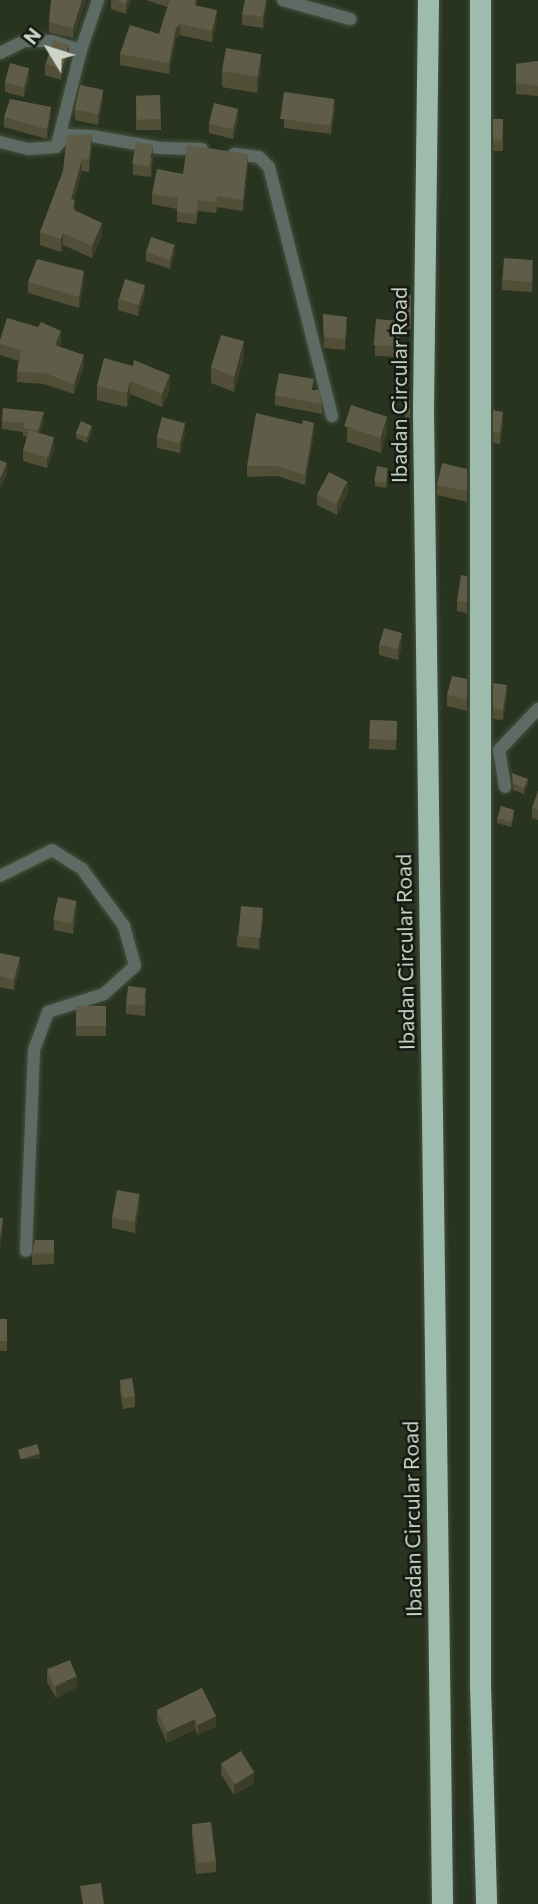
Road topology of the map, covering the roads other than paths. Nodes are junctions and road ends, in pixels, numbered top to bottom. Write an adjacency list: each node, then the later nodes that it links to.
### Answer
1 (98, 0): 6 (street)
2 (283, 0): 5 (street)
3 (428, 0): 15 (highway, Ibadan Circular Road)
4 (480, 0): 16 (highway)
5 (350, 19)
6 (81, 50): 7 (street); 9 (street)
7 (0, 52)
8 (0, 142): 9 (street)
9 (56, 147): 10 (street)
10 (332, 416)
11 (538, 709): 12 (street)
12 (505, 787)
13 (0, 876): 14 (street)
14 (26, 1251)
15 (442, 1904)
16 (486, 1904)

